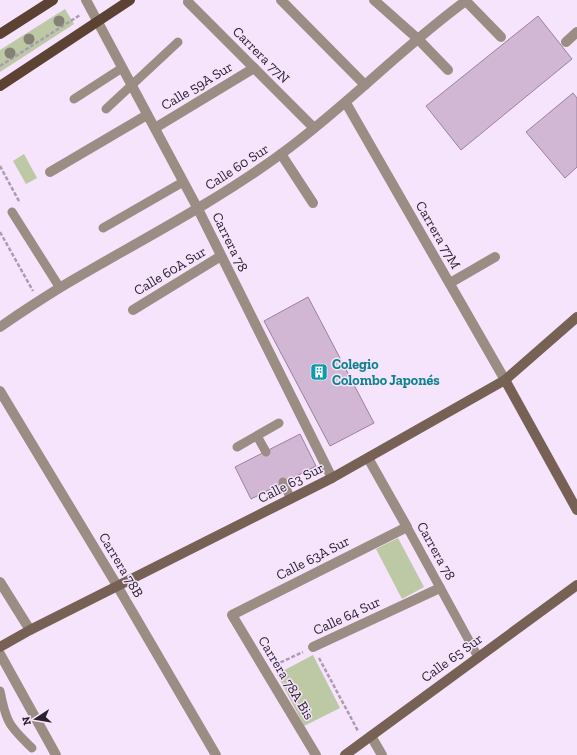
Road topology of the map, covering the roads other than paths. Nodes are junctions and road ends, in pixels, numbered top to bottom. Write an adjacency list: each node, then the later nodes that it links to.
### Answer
1 (53, 0): 10 (main road)
2 (130, 0): 8 (main road)
3 (281, 0): 19 (street)
4 (374, 0): 12 (street)
5 (466, 0): 11 (street); 12 (street, Calle 60 Sur)
6 (188, 2): 16 (street, Carrera 77N)
7 (89, 4): 8 (street, Carrera 78)
8 (98, 22): 15 (street, Carrera 78); 20 (main road)
9 (577, 32): 14 (street)
10 (0, 34)
11 (501, 36)
12 (418, 39): 17 (street); 19 (street, Calle 60 Sur)
13 (178, 42): 18 (lane)
14 (566, 42)
15 (122, 68): 18 (street, Carrera 78); 21 (lane)
16 (254, 68): 25 (street, Calle 59A Sur); 26 (street, Carrera 77N)
17 (448, 70)
18 (131, 85): 23 (lane); 24 (street, Carrera 78)
19 (365, 85): 22 (street, Calle 60 Sur)
20 (0, 86)
21 (74, 98)
22 (346, 103): 26 (street, Calle 60 Sur); 37 (street, Carrera 77M)
23 (106, 109)
24 (148, 115): 25 (street, Carrera 78); 28 (street, Calle 59A Sur)
25 (155, 128): 29 (street, Carrera 78)
26 (314, 128): 27 (street, Calle 60 Sur)
27 (281, 154): 30 (street); 31 (street, Calle 60 Sur)
28 (50, 172)
29 (183, 182): 31 (street, Carrera 78); 33 (lane)
30 (313, 203)
31 (198, 209): 34 (street, Carrera 78); 36 (street, Calle 60 Sur)
32 (12, 212): 36 (lane)
33 (103, 228)
34 (221, 256): 38 (street, Calle 60A Sur); 48 (street, Carrera 78)
35 (495, 257): 37 (street)
36 (57, 283): 40 (street, Calle 60 Sur)
37 (450, 283): 41 (street, Carrera 77M)
38 (133, 310)
39 (577, 316): 41 (main road, Calle 63 Sur)
40 (0, 326)
41 (505, 380): 47 (main road, Calle 63 Sur); 51 (main road)
42 (0, 391): 55 (street, Carrera 78B)
43 (279, 423): 44 (lane)
44 (257, 436): 45 (lane); 46 (lane)
45 (238, 447)
46 (266, 452)
47 (368, 458): 48 (main road, Calle 63 Sur); 52 (street, Carrera 78)
48 (332, 478): 50 (main road, Calle 63 Sur)
49 (283, 482): 50 (lane)
50 (291, 499): 55 (main road, Calle 63 Sur)
51 (577, 510)
52 (406, 527): 56 (lane, Carrera 78); 57 (street, Calle 63A Sur)
53 (0, 582): 58 (street)
54 (577, 585): 61 (main road, Calle 65 Sur)
55 (117, 586): 58 (main road, Calle 63 Sur); 67 (street, Carrera 78B)
56 (440, 588): 60 (street, Calle 64 Sur); 61 (lane, Carrera 78)
57 (232, 614): 68 (street, Carrera 78A Bis)
58 (30, 630): 59 (main road, Calle 63 Sur)
59 (0, 646)
60 (313, 647)
61 (478, 657): 64 (main road, Calle 65 Sur)
62 (1, 660): 66 (street)
63 (0, 691): 65 (lane)
64 (371, 736): 69 (main road, Calle 65 Sur); 70 (street)
65 (32, 748)
66 (56, 755)
67 (216, 755)
68 (316, 755)
69 (345, 755)
70 (382, 755)

